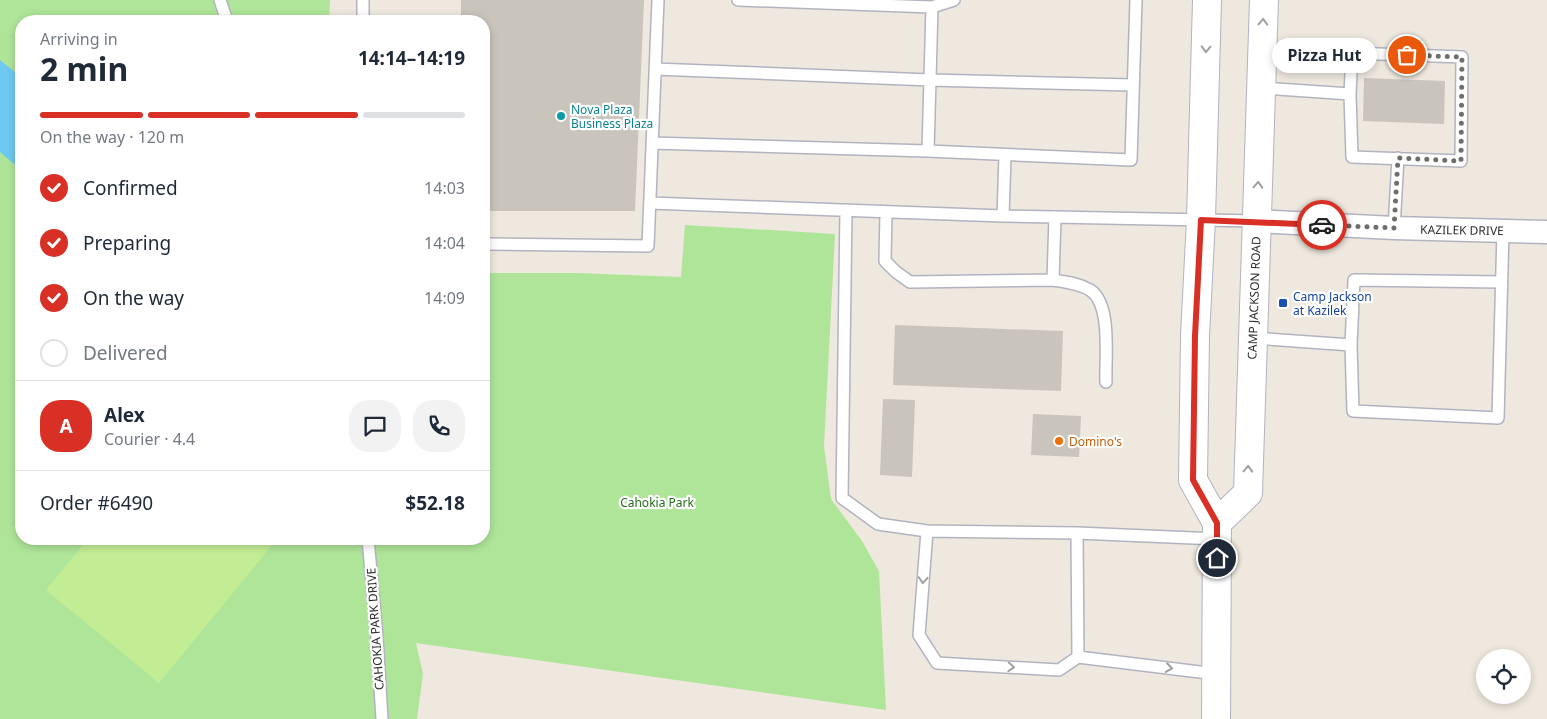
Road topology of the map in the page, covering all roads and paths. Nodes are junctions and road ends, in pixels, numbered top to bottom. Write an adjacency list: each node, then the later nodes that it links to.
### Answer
1 (220, 0): 10 (lane)
2 (363, 0): 11 (lane)
3 (658, 0): 12 (lane)
4 (738, 0): 9 (lane)
5 (954, 0): 9 (lane)
6 (1136, 0): 14 (lane)
7 (1207, 0): 26 (main road, one-way to 26)
8 (1264, 0): 15 (main road, CAMP JACKSON ROAD, one-way to 8)
9 (932, 7): 13 (lane)
10 (225, 15)
11 (363, 15)
12 (655, 69): 13 (lane); 17 (lane)
13 (930, 80): 14 (lane); 18 (lane)
14 (1132, 84): 19 (lane)
15 (1261, 88): 16 (lane); 27 (main road, CAMP JACKSON ROAD, one-way to 15)
16 (1350, 94): 20 (lane); 20 (lane)
17 (652, 143): 18 (lane); 21 (lane)
18 (928, 151): 19 (lane)
19 (1005, 156): 24 (lane)
20 (1398, 158): 28 (lane)
21 (650, 204): 22 (lane); 31 (lane)
22 (846, 210): 23 (lane); 38 (lane)
23 (886, 212): 24 (lane); 32 (lane)
24 (1003, 216): 25 (lane)
25 (1055, 217): 26 (lane); 32 (lane)
26 (1201, 220): 27 (lane); 37 (main road)
27 (1256, 221): 28 (street, KAZILEK DRIVE); 34 (main road, CAMP JACKSON ROAD)
28 (1394, 228): 29 (street, KAZILEK DRIVE)
29 (1503, 231): 30 (street, KAZILEK DRIVE); 33 (lane)
30 (1547, 232)
31 (490, 244)
32 (1053, 280): 36 (lane)
33 (1501, 282): 35 (lane); 35 (lane)
34 (1252, 338): 35 (lane); 37 (main road, CAMP JACKSON ROAD, one-way to 34)
35 (1351, 345)
36 (1106, 382)
37 (1217, 531): 39 (lane); 42 (main road)
38 (926, 532): 39 (lane); 41 (lane, one-way to 41)
39 (1077, 533): 41 (lane)
40 (369, 545): 43 (lane, CAHOKIA PARK DRIVE)
41 (1078, 657): 42 (lane, one-way to 42)
42 (1217, 675): 44 (main road)
43 (382, 719)
44 (1216, 719)

